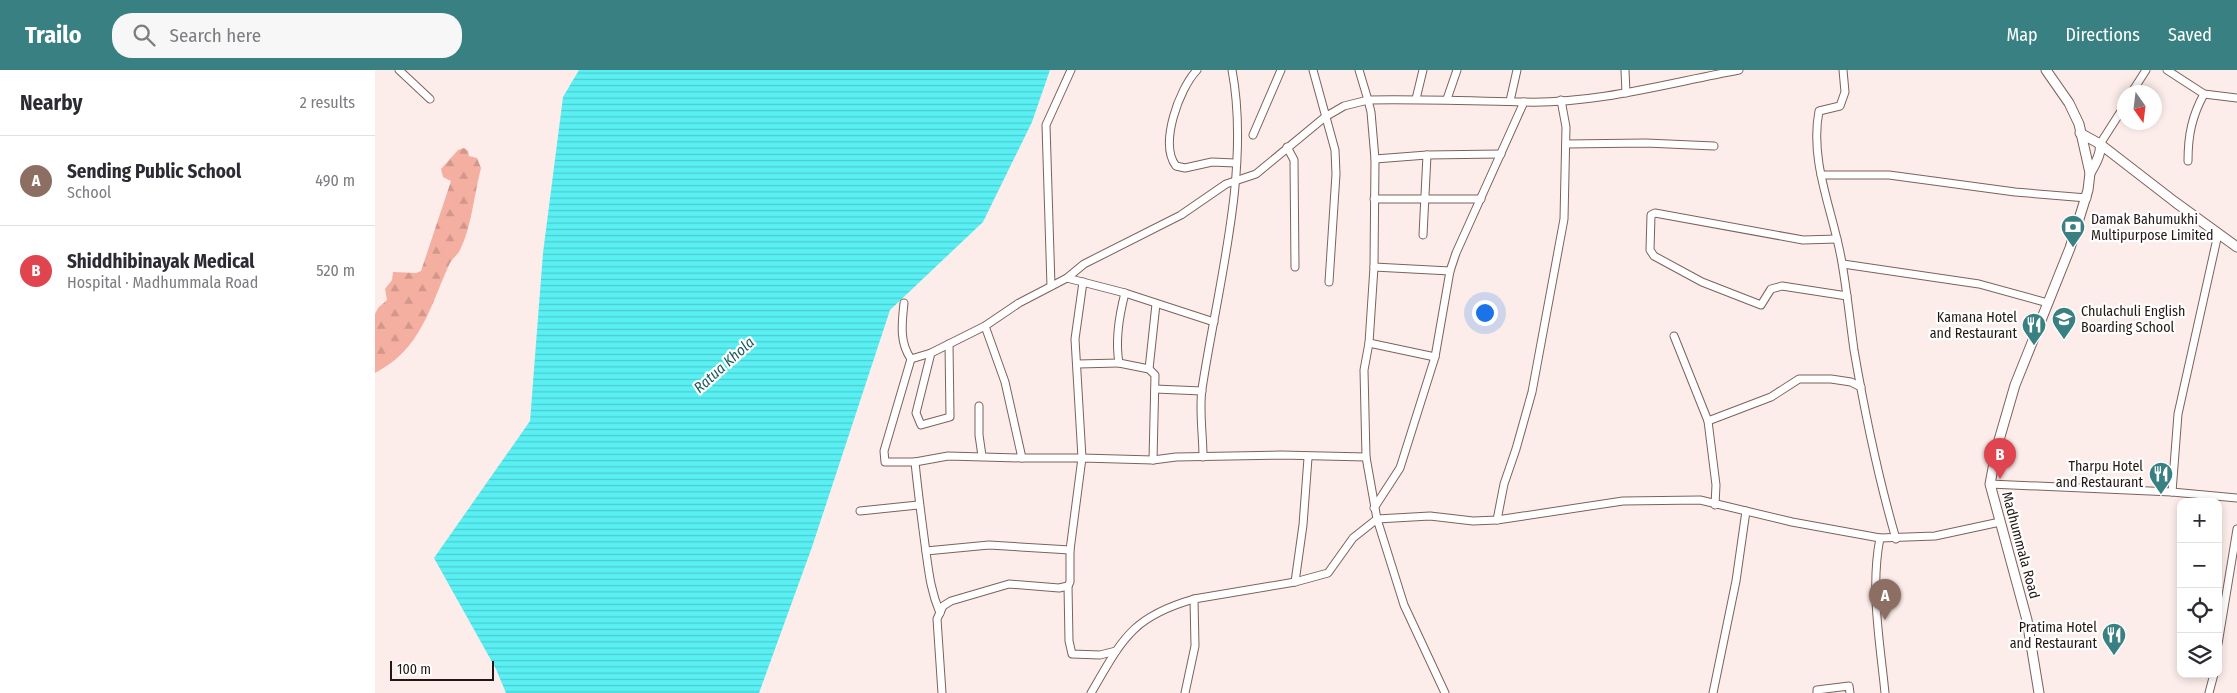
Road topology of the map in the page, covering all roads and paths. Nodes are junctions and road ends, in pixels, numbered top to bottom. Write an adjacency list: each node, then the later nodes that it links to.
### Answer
1 (399, 70): 21 (street)
2 (1071, 70): 59 (street)
3 (1197, 70): 40 (street)
4 (1232, 70): 40 (street)
5 (1281, 70): 31 (street)
6 (1313, 70): 28 (street)
7 (1359, 70): 24 (street)
8 (1423, 70): 22 (street)
9 (1457, 70): 23 (street)
10 (1517, 70): 26 (street)
11 (1625, 70): 18 (street)
12 (1739, 70): 18 (street)
13 (1843, 70): 42 (street)
14 (2046, 70): 30 (street, Madhummala Road)
15 (2146, 70): 17 (street)
16 (2167, 70): 19 (street)
17 (2136, 85)
18 (1626, 93): 25 (street)
19 (2204, 94): 20 (street); 39 (street)
20 (2237, 98)
21 (430, 99)
22 (1416, 99): 23 (street); 24 (street)
23 (1447, 99): 26 (street)
24 (1368, 100): 28 (street); 38 (street)
25 (1561, 100): 27 (street); 32 (street)
26 (1510, 101): 27 (street)
27 (1525, 102): 36 (street)
28 (1325, 117): 35 (street); 58 (street)
29 (2117, 117): 33 (street)
30 (2080, 133): 33 (street); 41 (street, Madhummala Road)
31 (1253, 135)
32 (1566, 144): 34 (street); 98 (street)
33 (2100, 144): 41 (street); 48 (street)
34 (1714, 146)
35 (1287, 147): 43 (street); 53 (street)
36 (1501, 154): 37 (street); 47 (street)
37 (1427, 155): 38 (street); 44 (street)
38 (1375, 159): 46 (street)
39 (2188, 161)
40 (1235, 163): 43 (street)
41 (2090, 173): 45 (street, Madhummala Road)
42 (1821, 175): 45 (street); 50 (street)
43 (1235, 180): 56 (street); 65 (street)
44 (1425, 198): 46 (street); 47 (street); 49 (street)
45 (2087, 198): 64 (street, Madhummala Road)
46 (1374, 199): 54 (street)
47 (1481, 199): 55 (street)
48 (2218, 234): 51 (street); 90 (street)
49 (1423, 235)
50 (1837, 239): 52 (street); 61 (street)
51 (2237, 246)
52 (1843, 264): 61 (street); 64 (street)
53 (1295, 267)
54 (1374, 267): 55 (street); 68 (street)
55 (1450, 271): 71 (street)
56 (1067, 278): 57 (street); 59 (street)
57 (1083, 282): 60 (street); 74 (street)
58 (1329, 282)
59 (1051, 286): 66 (street)
60 (1125, 293): 63 (street); 73 (street)
61 (1847, 296): 76 (street)
62 (904, 303): 72 (street)
63 (1157, 304): 65 (street); 75 (street)
64 (2048, 304): 89 (street, Madhummala Road)
65 (1214, 322): 78 (street)
66 (985, 326): 69 (street); 84 (street)
67 (1674, 336): 80 (street)
68 (1369, 343): 71 (street); 83 (street)
69 (949, 344): 70 (street); 70 (street)
70 (931, 353): 72 (street)
71 (1435, 357): 94 (street)
72 (911, 358): 88 (street)
73 (1119, 363): 74 (street); 75 (street)
74 (1078, 364): 85 (street)
75 (1149, 370): 77 (street)
76 (1861, 386): 80 (street); 102 (street)
77 (1155, 389): 78 (street); 87 (street)
78 (1202, 391): 82 (street)
79 (979, 406): 81 (street)
80 (1708, 421): 93 (street)
81 (982, 456): 84 (street); 88 (street)
82 (1203, 457): 86 (street); 87 (street)
83 (1366, 457): 86 (street); 94 (street)
84 (1022, 458): 85 (street)
85 (1082, 458): 87 (street); 103 (street)
86 (1308, 458): 105 (street)
87 (1153, 460)
88 (915, 462): 92 (street)
89 (1990, 484): 90 (street); 99 (street, Madhummala Road)
90 (2172, 492): 91 (street)
91 (2237, 498)
92 (918, 505): 95 (street); 104 (street)
93 (1715, 505): 96 (street); 98 (street)
94 (1374, 508): 97 (street)
95 (860, 511)
96 (1746, 511): 101 (street); 116 (street)
97 (1377, 519): 98 (street); 105 (street); 115 (street)
98 (1497, 520)
99 (2000, 522): 102 (street); 120 (street, Madhummala Road)
100 (2237, 529): 109 (street)
101 (1880, 538): 102 (street); 119 (street)
102 (1896, 539)
103 (1070, 550): 104 (street); 106 (street)
104 (926, 551): 108 (street)
105 (1295, 582): 107 (street)
106 (1068, 586): 108 (street); 110 (street)
107 (1194, 599): 110 (street); 114 (street)
108 (940, 613): 112 (street)
109 (2220, 633)
110 (1116, 651): 113 (street)
111 (2213, 678): 121 (street)
112 (942, 693)
113 (1091, 693)
114 (1185, 693)
115 (1445, 693)
116 (1713, 693)
117 (1817, 693): 118 (street)
118 (1850, 693)
119 (1885, 693)
120 (2039, 693)
121 (2209, 693)

